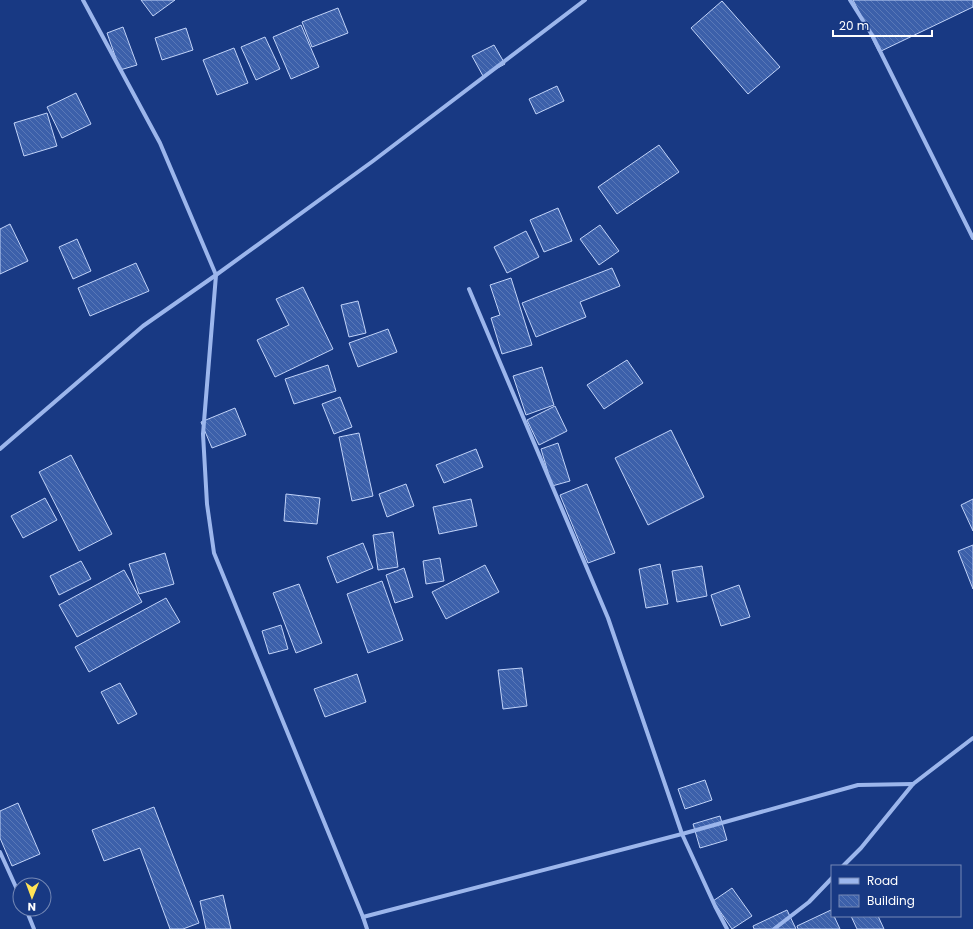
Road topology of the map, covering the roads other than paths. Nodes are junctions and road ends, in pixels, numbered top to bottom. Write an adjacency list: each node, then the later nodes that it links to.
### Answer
1 (83, 0): 5 (street)
2 (585, 0): 5 (street)
3 (850, 0): 4 (street)
4 (973, 238)
5 (216, 276): 7 (street); 16 (street)
6 (469, 289): 10 (street)
7 (0, 449)
8 (973, 738): 9 (street)
9 (913, 784): 10 (street); 12 (street)
10 (682, 834): 16 (street); 19 (street)
11 (0, 852): 13 (street)
12 (844, 865)
13 (12, 878)
14 (831, 879): 20 (street)
15 (29, 917): 17 (street)
16 (363, 917): 18 (street)
17 (34, 929)
18 (367, 929)
19 (727, 929)
20 (774, 929)

